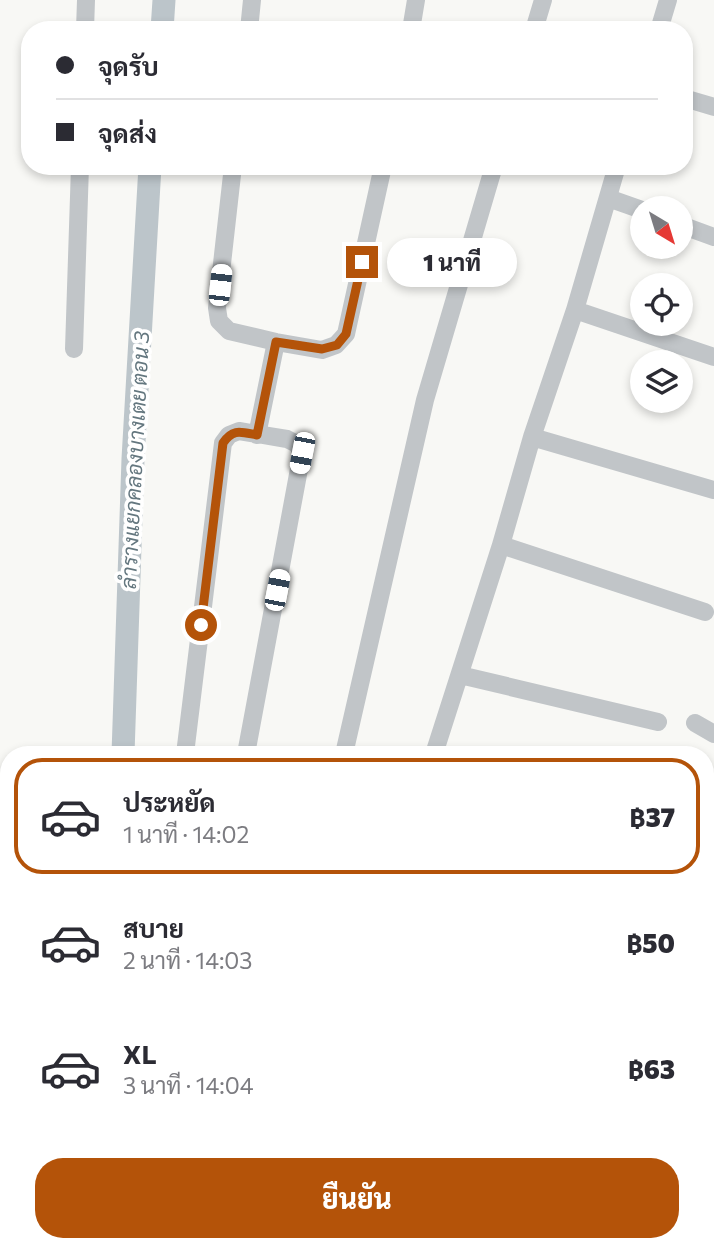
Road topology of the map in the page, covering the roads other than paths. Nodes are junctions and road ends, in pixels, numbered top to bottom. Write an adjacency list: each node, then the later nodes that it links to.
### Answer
1 (86, 0): 6 (street)
2 (252, 0): 7 (street)
3 (416, 0): 8 (street)
4 (543, 0): 9 (street)
5 (668, 0): 10 (street)
6 (85, 21)
7 (250, 21)
8 (412, 21)
9 (537, 21)
10 (662, 21)
11 (693, 101): 12 (street)
12 (714, 107)
13 (80, 175): 24 (street)
14 (232, 175): 23 (street)
15 (381, 175): 23 (street)
16 (491, 175): 37 (street)
17 (614, 175): 18 (street)
18 (608, 198): 19 (street); 22 (street)
19 (630, 206)
20 (693, 229): 21 (street)
21 (714, 237)
22 (575, 310): 25 (street); 27 (street)
23 (276, 342): 26 (street)
24 (74, 349)
25 (714, 357)
26 (257, 435): 35 (street); 36 (street)
27 (532, 438): 28 (street); 29 (street)
28 (714, 490)
29 (501, 545): 30 (street); 31 (street)
30 (705, 612)
31 (460, 675): 32 (street); 38 (street)
32 (658, 722)
33 (695, 723): 34 (street)
34 (714, 734)
35 (186, 746)
36 (247, 746)
37 (346, 746)
38 (437, 746)

